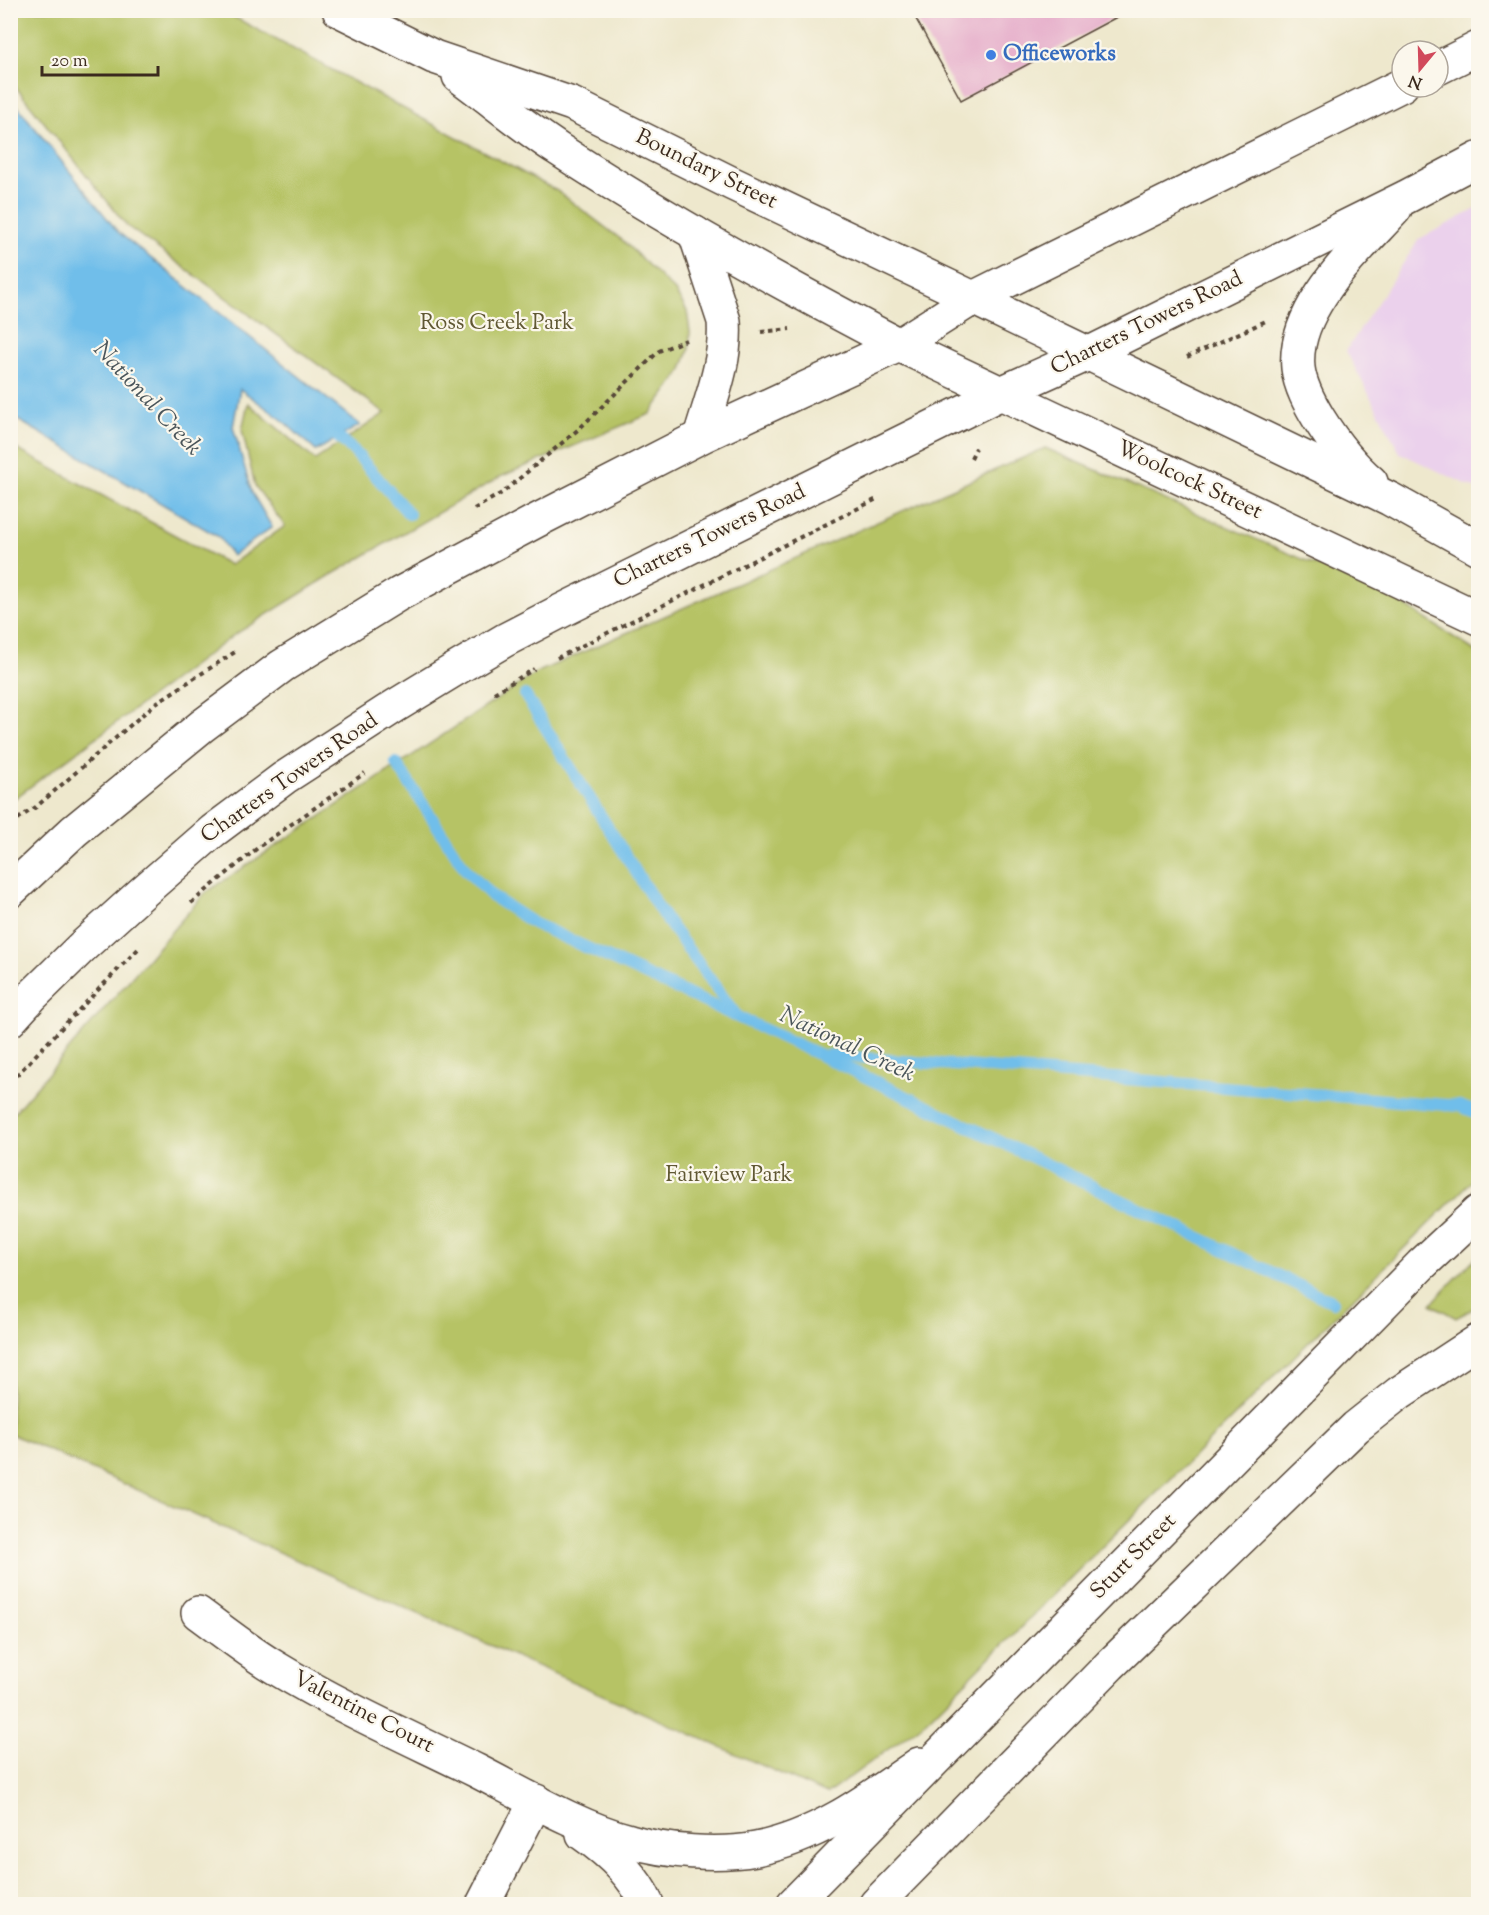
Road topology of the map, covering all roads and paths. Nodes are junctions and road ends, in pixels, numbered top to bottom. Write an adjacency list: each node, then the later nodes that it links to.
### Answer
1 (339, 10): 3 (main road, Boundary Street)
2 (1479, 48): 4 (main road)
3 (434, 57): 8 (main road, Boundary Street); 9 (main road, Boundary Street)
4 (1450, 62)
5 (1390, 91): 9 (main road)
6 (1479, 159): 7 (main road, Charters Towers Road)
7 (1406, 197): 14 (main road, Charters Towers Road); 19 (main road)
8 (695, 233): 13 (main road, Boundary Street); 17 (main road)
9 (972, 298): 13 (main road); 14 (main road)
10 (1274, 318): 15 (path)
11 (792, 328): 12 (path)
12 (758, 333)
13 (899, 345): 16 (main road, Woolcock Street); 17 (main road)
14 (1088, 354): 16 (main road, Charters Towers Road); 19 (main road)
15 (1187, 357)
16 (1001, 393): 21 (main road, Woolcock Street); 29 (main road, Charters Towers Road)
17 (700, 437): 26 (main road)
18 (879, 498): 22 (path)
19 (1390, 499): 20 (main road)
20 (1479, 548)
21 (1479, 618)
22 (549, 662)
23 (538, 667): 24 (path)
24 (490, 695)
25 (374, 766): 27 (path)
26 (10, 891)
27 (188, 905)
28 (146, 943): 30 (path)
29 (10, 1020)
30 (10, 1082)
31 (1479, 1212): 34 (main road, Sturt Street)
32 (1479, 1341): 39 (main road)
33 (198, 1613): 35 (main road, Valentine Court)
34 (957, 1736): 35 (main road, Valentine Court); 38 (main road, Sturt Street)
35 (536, 1801): 36 (main road); 37 (main road, Valentine Court)
36 (483, 1905)
37 (647, 1905)
38 (793, 1905)
39 (876, 1905)

